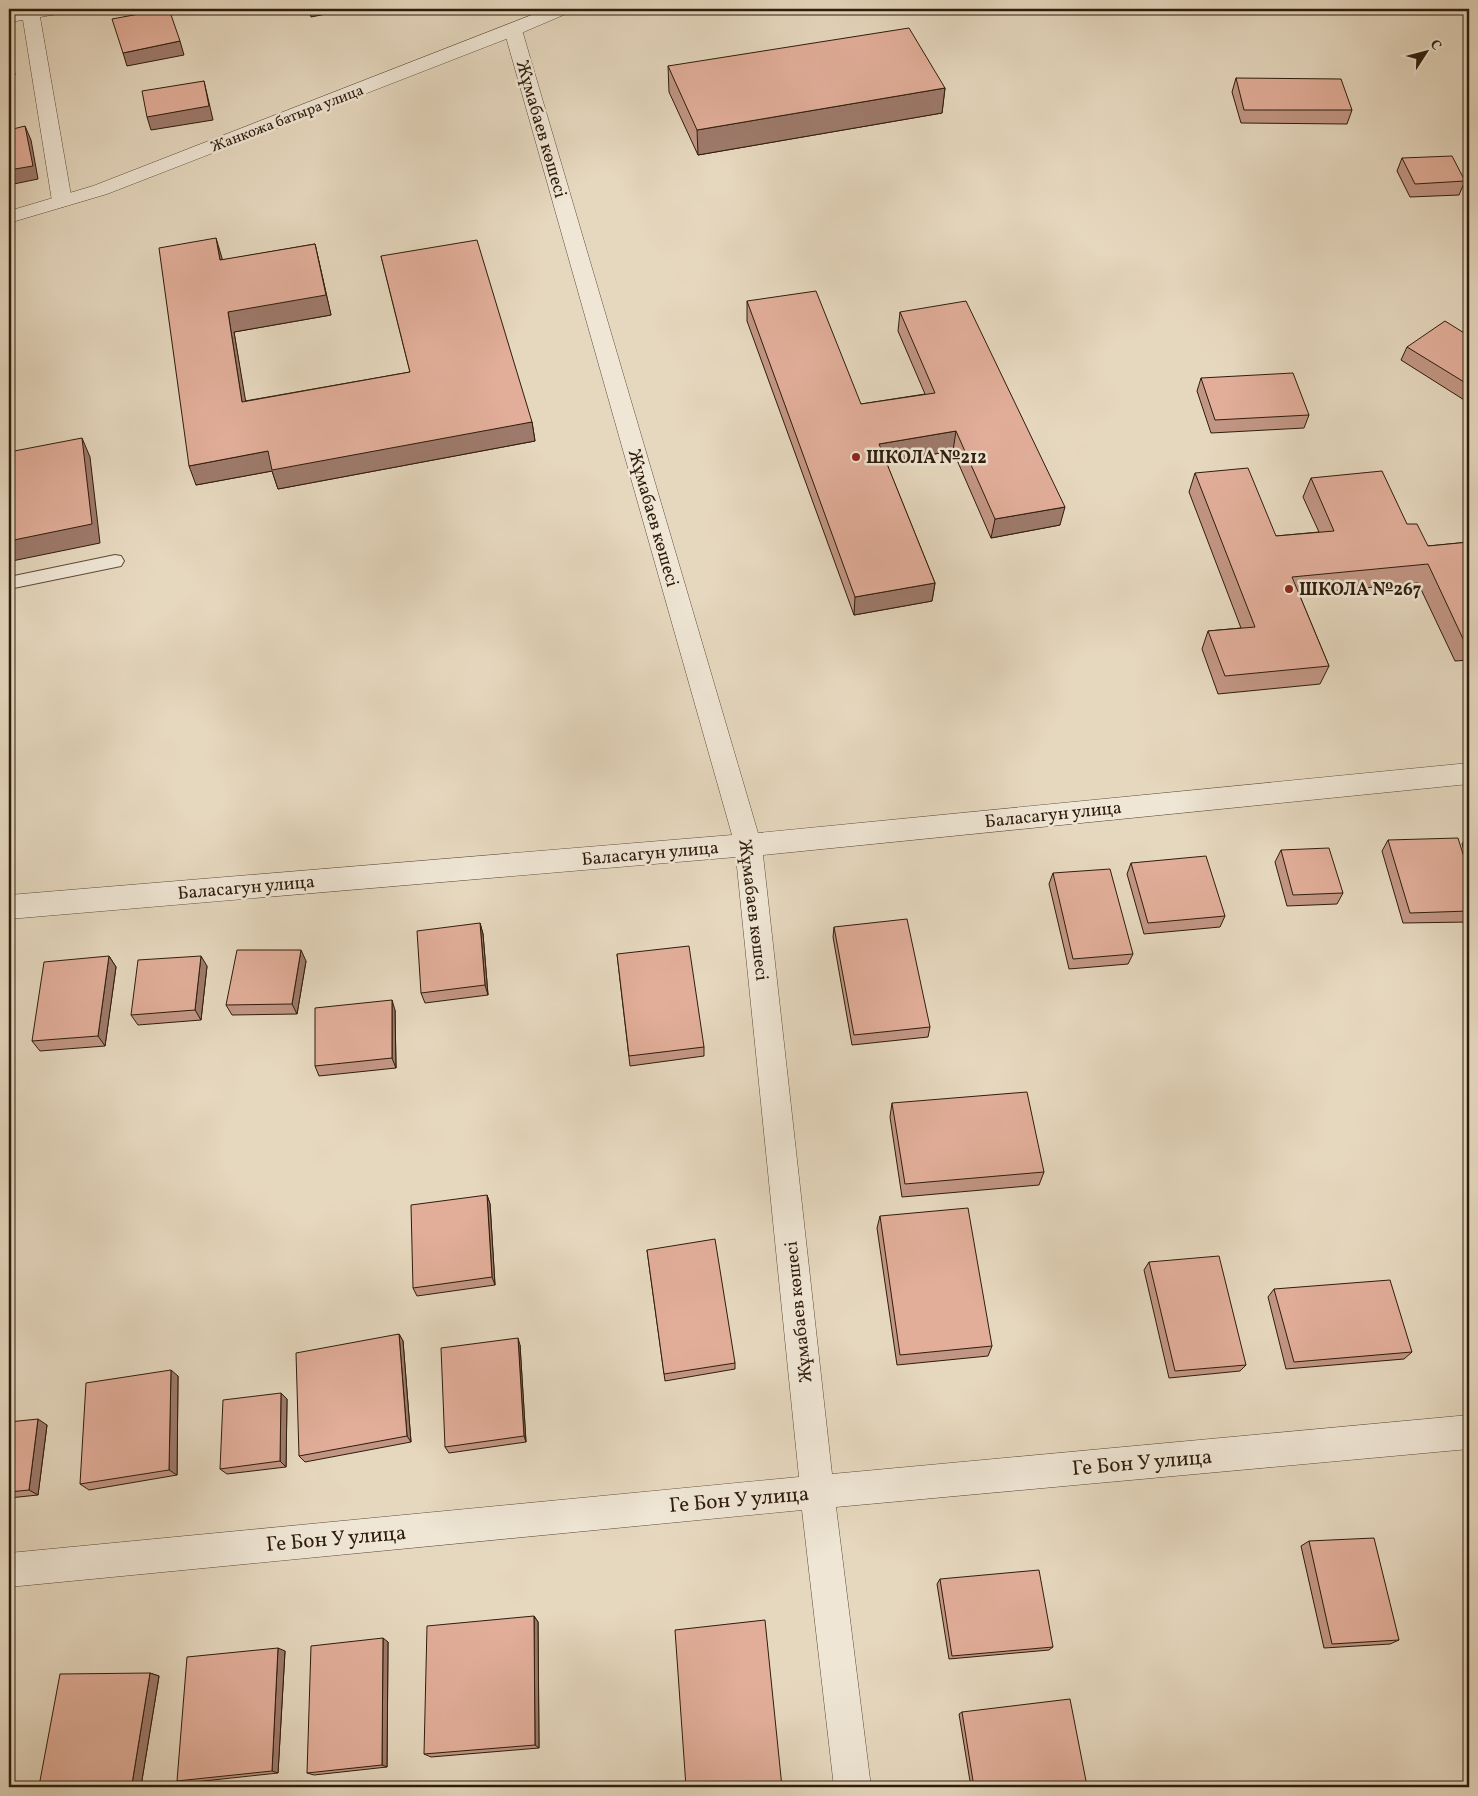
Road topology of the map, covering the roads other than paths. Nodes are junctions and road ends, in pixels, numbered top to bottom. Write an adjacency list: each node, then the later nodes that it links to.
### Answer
1 (57, 9): 3 (street)
2 (562, 9): 5 (street, Жанкожа батыра улица)
3 (30, 11): 4 (street); 6 (street)
4 (9, 17)
5 (513, 30): 6 (street, Жанкожа батыра улица); 11 (street, Жұмабаев көшесі)
6 (62, 201): 7 (street, Жанкожа батыра улица)
7 (9, 217)
8 (116, 561): 9 (lane)
9 (9, 583)
10 (1469, 773): 11 (street, Баласагун улица)
11 (748, 845): 12 (street, Баласагун улица); 14 (street, Жұмабаев көшесі)
12 (9, 907)
13 (1469, 1432): 14 (street, Ге Бон У улица)
14 (817, 1492): 15 (street, Ге Бон У улица); 16 (street, Жұмабаев көшесі)
15 (9, 1570)
16 (852, 1787)

